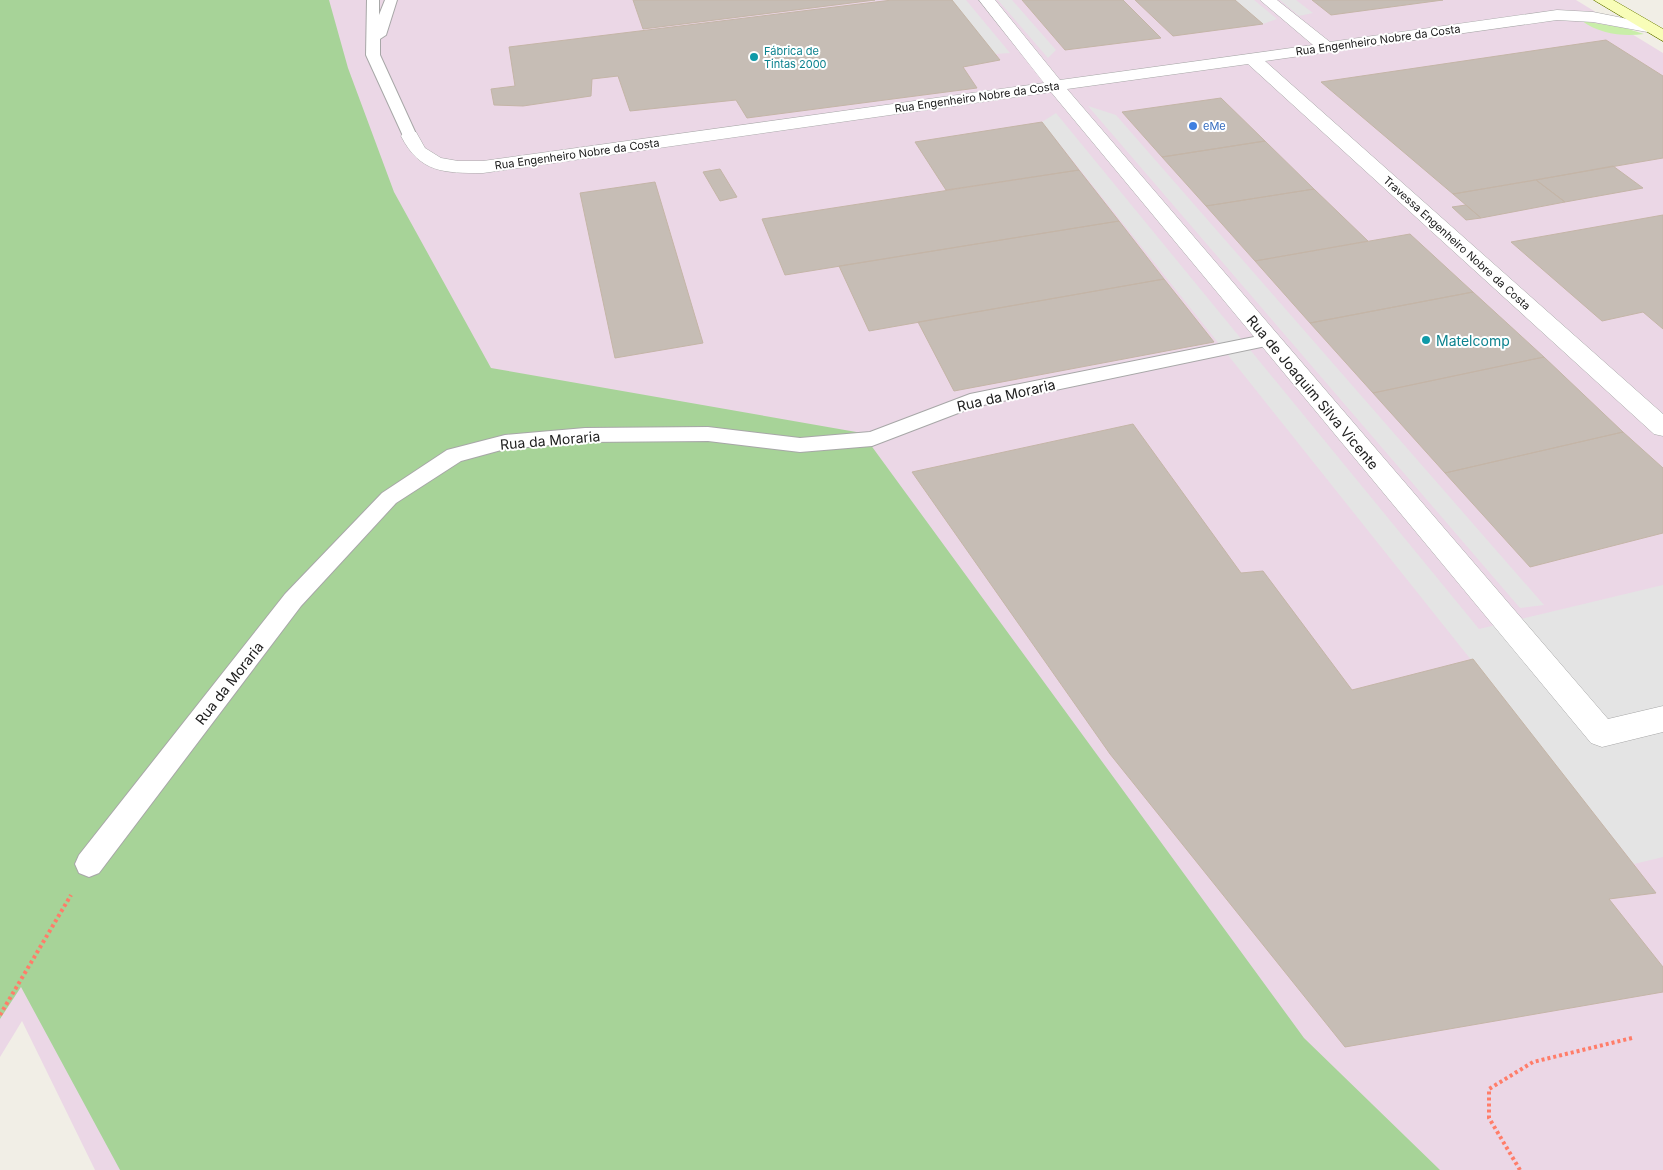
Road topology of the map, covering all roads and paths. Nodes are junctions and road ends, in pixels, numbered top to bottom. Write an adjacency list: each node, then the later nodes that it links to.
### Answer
1 (373, 0): 13 (lane)
2 (391, 0): 13 (lane)
3 (987, 0): 15 (street, Rua de Joaquim Silva Vicente)
4 (1268, 0): 12 (street)
5 (1579, 0): 8 (street, Rua Engenheiro Nobre da Costa)
6 (1602, 0): 10 (main road)
7 (1630, 0): 9 (main road)
8 (1557, 15): 10 (street, Rua Engenheiro Nobre da Costa); 12 (street, Rua Engenheiro Nobre da Costa)
9 (1663, 20)
10 (1647, 26): 11 (main road)
11 (1663, 36)
12 (1327, 48): 14 (street, Rua Engenheiro Nobre da Costa)
13 (373, 55): 16 (lane)
14 (1250, 58): 15 (street, Rua Engenheiro Nobre da Costa); 18 (street, Travessa Engenheiro Nobre da Costa)
15 (1055, 86): 16 (street, Rua Engenheiro Nobre da Costa); 17 (street, Rua de Joaquim Silva Vicente)
16 (410, 136)
17 (1269, 340): 19 (street, Rua de Joaquim Silva Vicente); 20 (lane, Rua da Moraria)
18 (1663, 428)
19 (1663, 719)
20 (89, 864): 21 (path)
21 (0, 1015)
22 (1632, 1038): 23 (path)
23 (1520, 1170)

